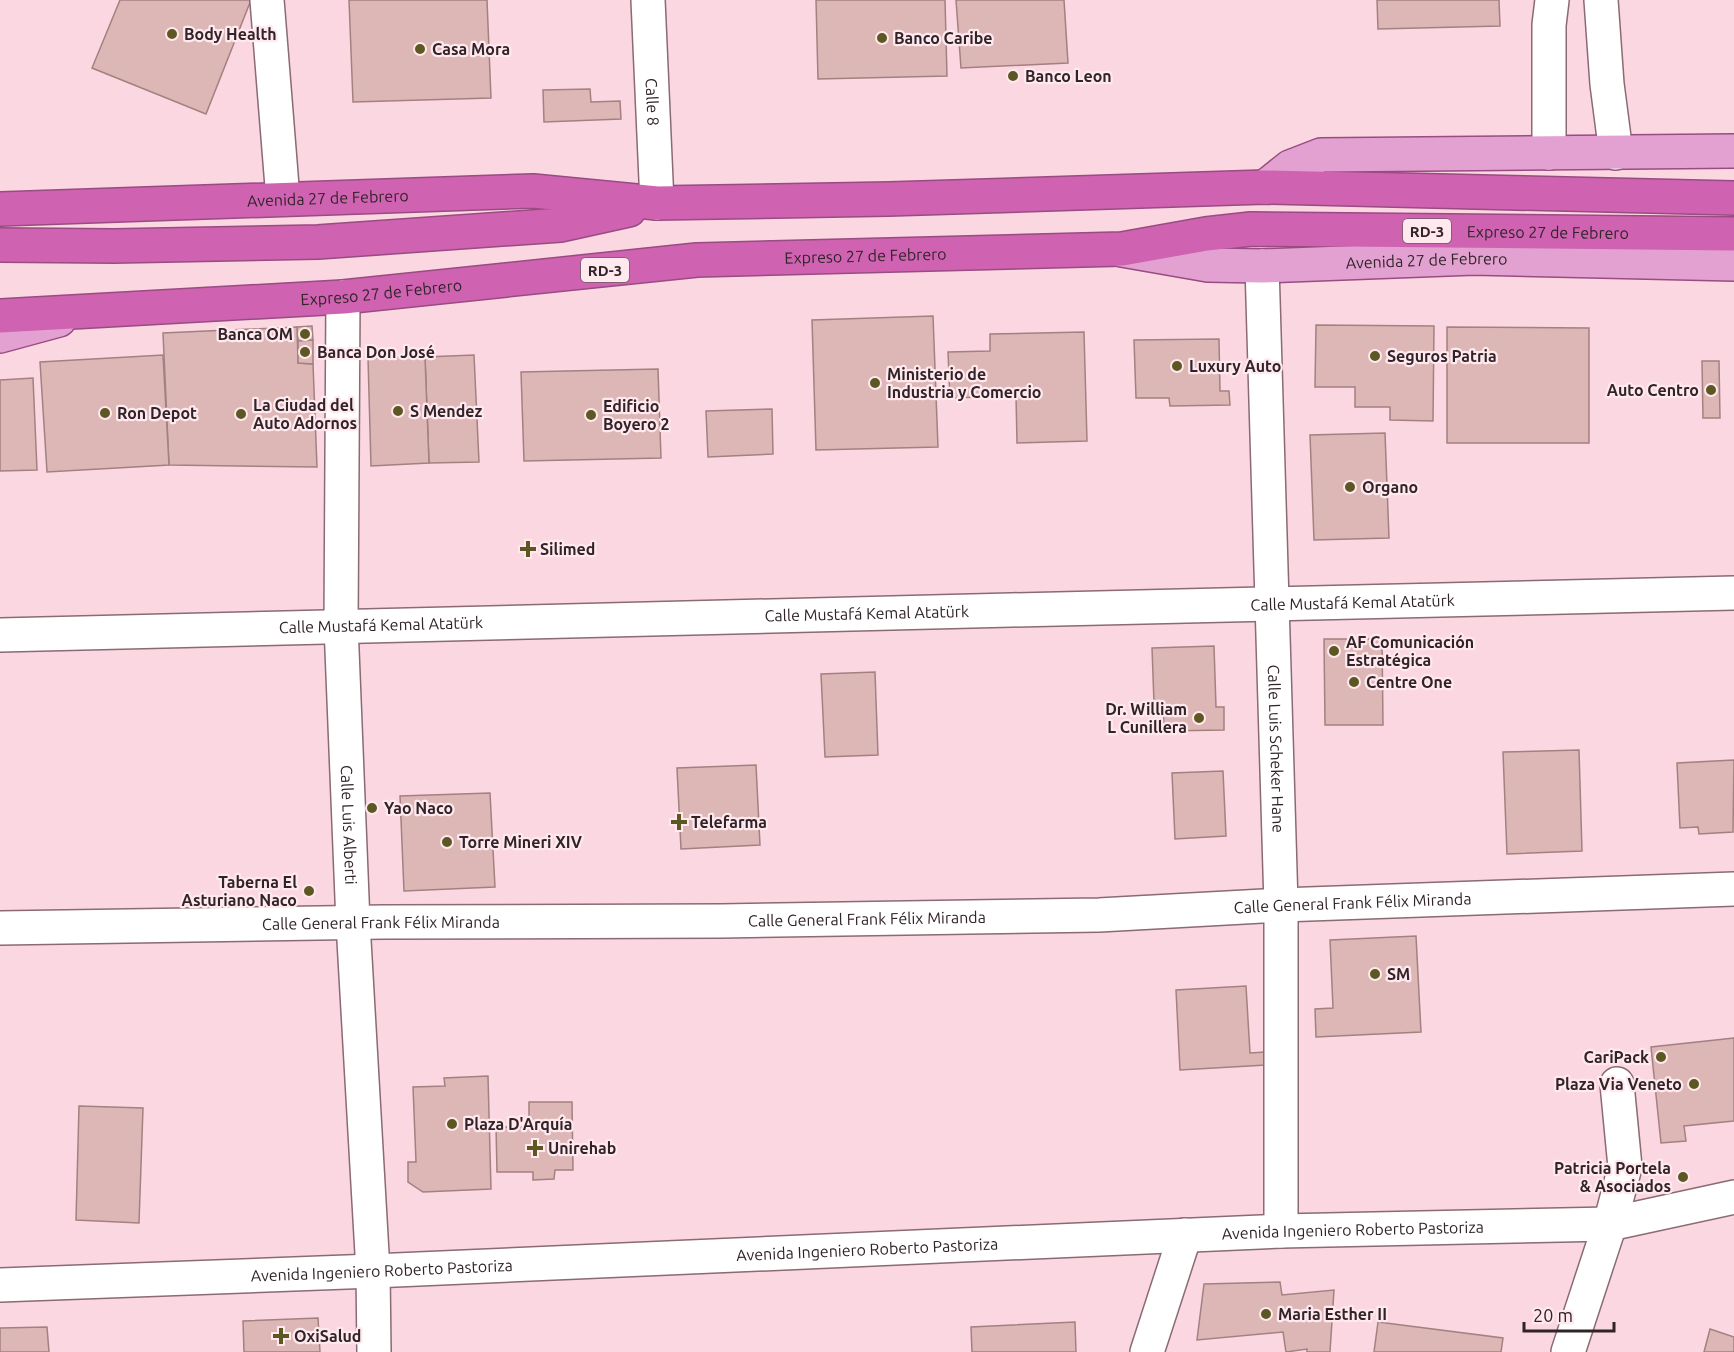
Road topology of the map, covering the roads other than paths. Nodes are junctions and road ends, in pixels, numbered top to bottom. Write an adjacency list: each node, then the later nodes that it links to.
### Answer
1 (267, 0): 10 (street)
2 (648, 0): 11 (street, Calle 8)
3 (1552, 0): 6 (street)
4 (1601, 0): 7 (street)
5 (1734, 151): 7 (main road)
6 (1549, 153): 7 (main road); 8 (main road)
7 (1616, 153)
8 (1266, 187): 9 (highway); 11 (highway)
9 (1734, 198)
10 (283, 199): 11 (highway, Avenida 27 de Febrero); 12 (highway, Avenida 27 de Febrero)
11 (657, 203): 14 (highway)
12 (0, 209)
13 (1734, 234): 15 (highway, Expreso 27 de Febrero / RD-3)
14 (0, 245)
15 (1122, 249): 17 (main road, Avenida 27 de Febrero / RD-3); 18 (highway, Expreso 27 de Febrero / RD-3)
16 (1734, 264): 17 (main road, Avenida 27 de Febrero / RD-3)
17 (1262, 266): 23 (street, Calle Luis Scheker Hane)
18 (343, 297): 19 (highway, Expreso 27 de Febrero / RD-3); 24 (street, Calle Luis Alberti)
19 (89, 312): 20 (highway, Expreso 27 de Febrero / RD-3); 21 (main road)
20 (0, 316)
21 (0, 336)
22 (1734, 593): 23 (street, Calle Mustafá Kemal Atatürk)
23 (1271, 605): 24 (street, Calle Mustafá Kemal Atatürk); 27 (street, Calle Luis Scheker Hane)
24 (341, 625): 25 (street, Calle Mustafá Kemal Atatürk); 28 (street, Calle Luis Alberti)
25 (0, 635)
26 (1734, 889): 27 (street, Calle General Frank Félix Miranda)
27 (1281, 905): 28 (street, Calle General Frank Félix Miranda); 33 (street, Calle Luis Scheker Hane)
28 (353, 923): 29 (street, Calle General Frank Félix Miranda); 35 (street, Calle Luis Alberti)
29 (0, 928)
30 (1617, 1084): 32 (street)
31 (1734, 1197): 32 (street, Avenida Ingeniero Roberto Pastoriza)
32 (1610, 1224): 33 (street, Avenida Ingeniero Roberto Pastoriza); 39 (street)
33 (1281, 1231): 34 (street, Avenida Ingeniero Roberto Pastoriza)
34 (1185, 1235): 35 (street, Avenida Ingeniero Roberto Pastoriza); 38 (street)
35 (374, 1271): 36 (street, Avenida Ingeniero Roberto Pastoriza); 37 (street, Calle Luis Alberti)
36 (0, 1285)
37 (374, 1352)
38 (1147, 1352)
39 (1568, 1352)

